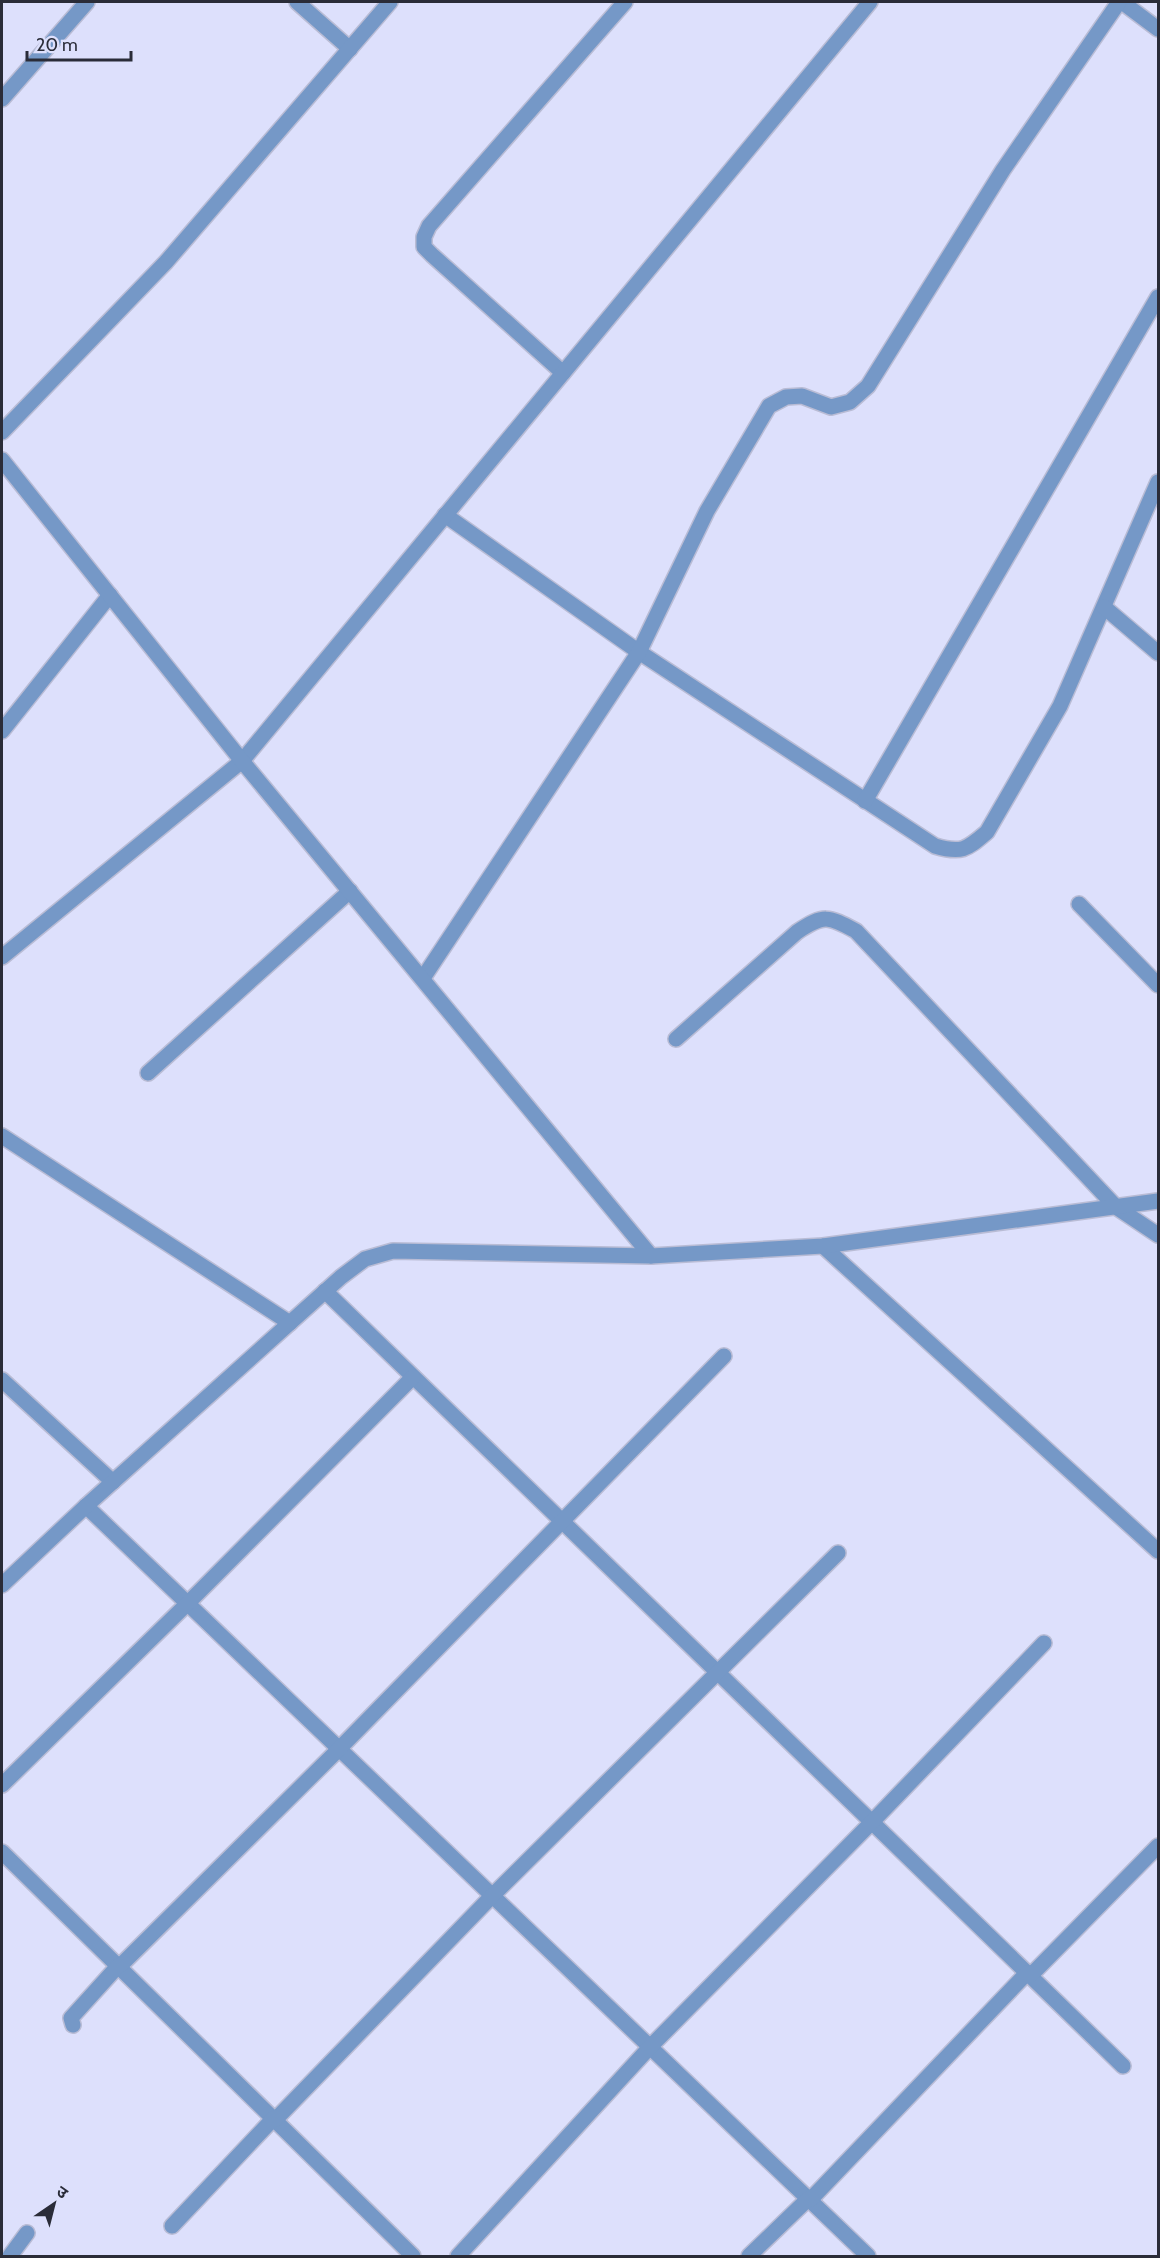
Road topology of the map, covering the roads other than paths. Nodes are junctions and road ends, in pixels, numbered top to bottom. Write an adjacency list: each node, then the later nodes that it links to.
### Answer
1 (87, 2): 9 (street)
2 (297, 2): 8 (street)
3 (390, 2): 8 (street)
4 (625, 2): 11 (street)
5 (870, 2): 11 (street)
6 (1120, 2): 7 (street); 18 (street)
7 (1158, 29)
8 (350, 49): 12 (street)
9 (2, 99)
10 (1158, 297): 22 (street)
11 (563, 373): 15 (street)
12 (2, 432)
13 (2, 460): 16 (street)
14 (1158, 482): 17 (street)
15 (445, 515): 18 (street); 21 (street)
16 (110, 595): 20 (street); 21 (street)
17 (1104, 607): 19 (street); 22 (street)
18 (639, 652): 22 (street); 26 (street)
19 (1158, 653)
20 (2, 731)
21 (242, 761): 23 (street); 25 (street)
22 (865, 801)
23 (350, 891): 26 (street); 29 (street)
24 (1079, 904): 27 (street)
25 (2, 957)
26 (423, 978): 35 (street)
27 (1158, 985)
28 (676, 1039): 32 (street)
29 (148, 1073)
30 (2, 1136): 37 (street)
31 (1158, 1201): 32 (street)
32 (1116, 1207): 33 (street); 34 (street)
33 (1158, 1235)
34 (823, 1246): 35 (street); 44 (street)
35 (651, 1256): 36 (street)
36 (325, 1291): 37 (street); 39 (street)
37 (290, 1323): 41 (street)
38 (724, 1356): 43 (street)
39 (413, 1377): 43 (street); 47 (street)
40 (2, 1380): 41 (street)
41 (112, 1482): 42 (street)
42 (86, 1506): 46 (street); 47 (street)
43 (563, 1522): 49 (street); 50 (street)
44 (1158, 1551)
45 (838, 1553): 49 (street)
46 (2, 1585)
47 (188, 1603): 50 (street); 51 (street)
48 (1044, 1642): 52 (street)
49 (716, 1671): 52 (street); 55 (street)
50 (339, 1749): 55 (street); 56 (street)
51 (2, 1785)
52 (872, 1822): 57 (street); 59 (street)
53 (1158, 1846): 57 (street)
54 (2, 1852): 56 (street)
55 (492, 1896): 59 (street); 61 (street)
56 (117, 1966): 58 (street); 61 (street)
57 (1027, 1973): 60 (street); 62 (street)
58 (73, 2025)
59 (650, 2047): 62 (street); 67 (street)
60 (1123, 2066)
61 (273, 2119): 63 (street); 66 (street)
62 (808, 2199): 68 (street); 69 (street)
63 (171, 2226)
64 (27, 2233): 65 (street)
65 (10, 2256)
66 (413, 2256)
67 (458, 2256)
68 (748, 2256)
69 (868, 2256)

